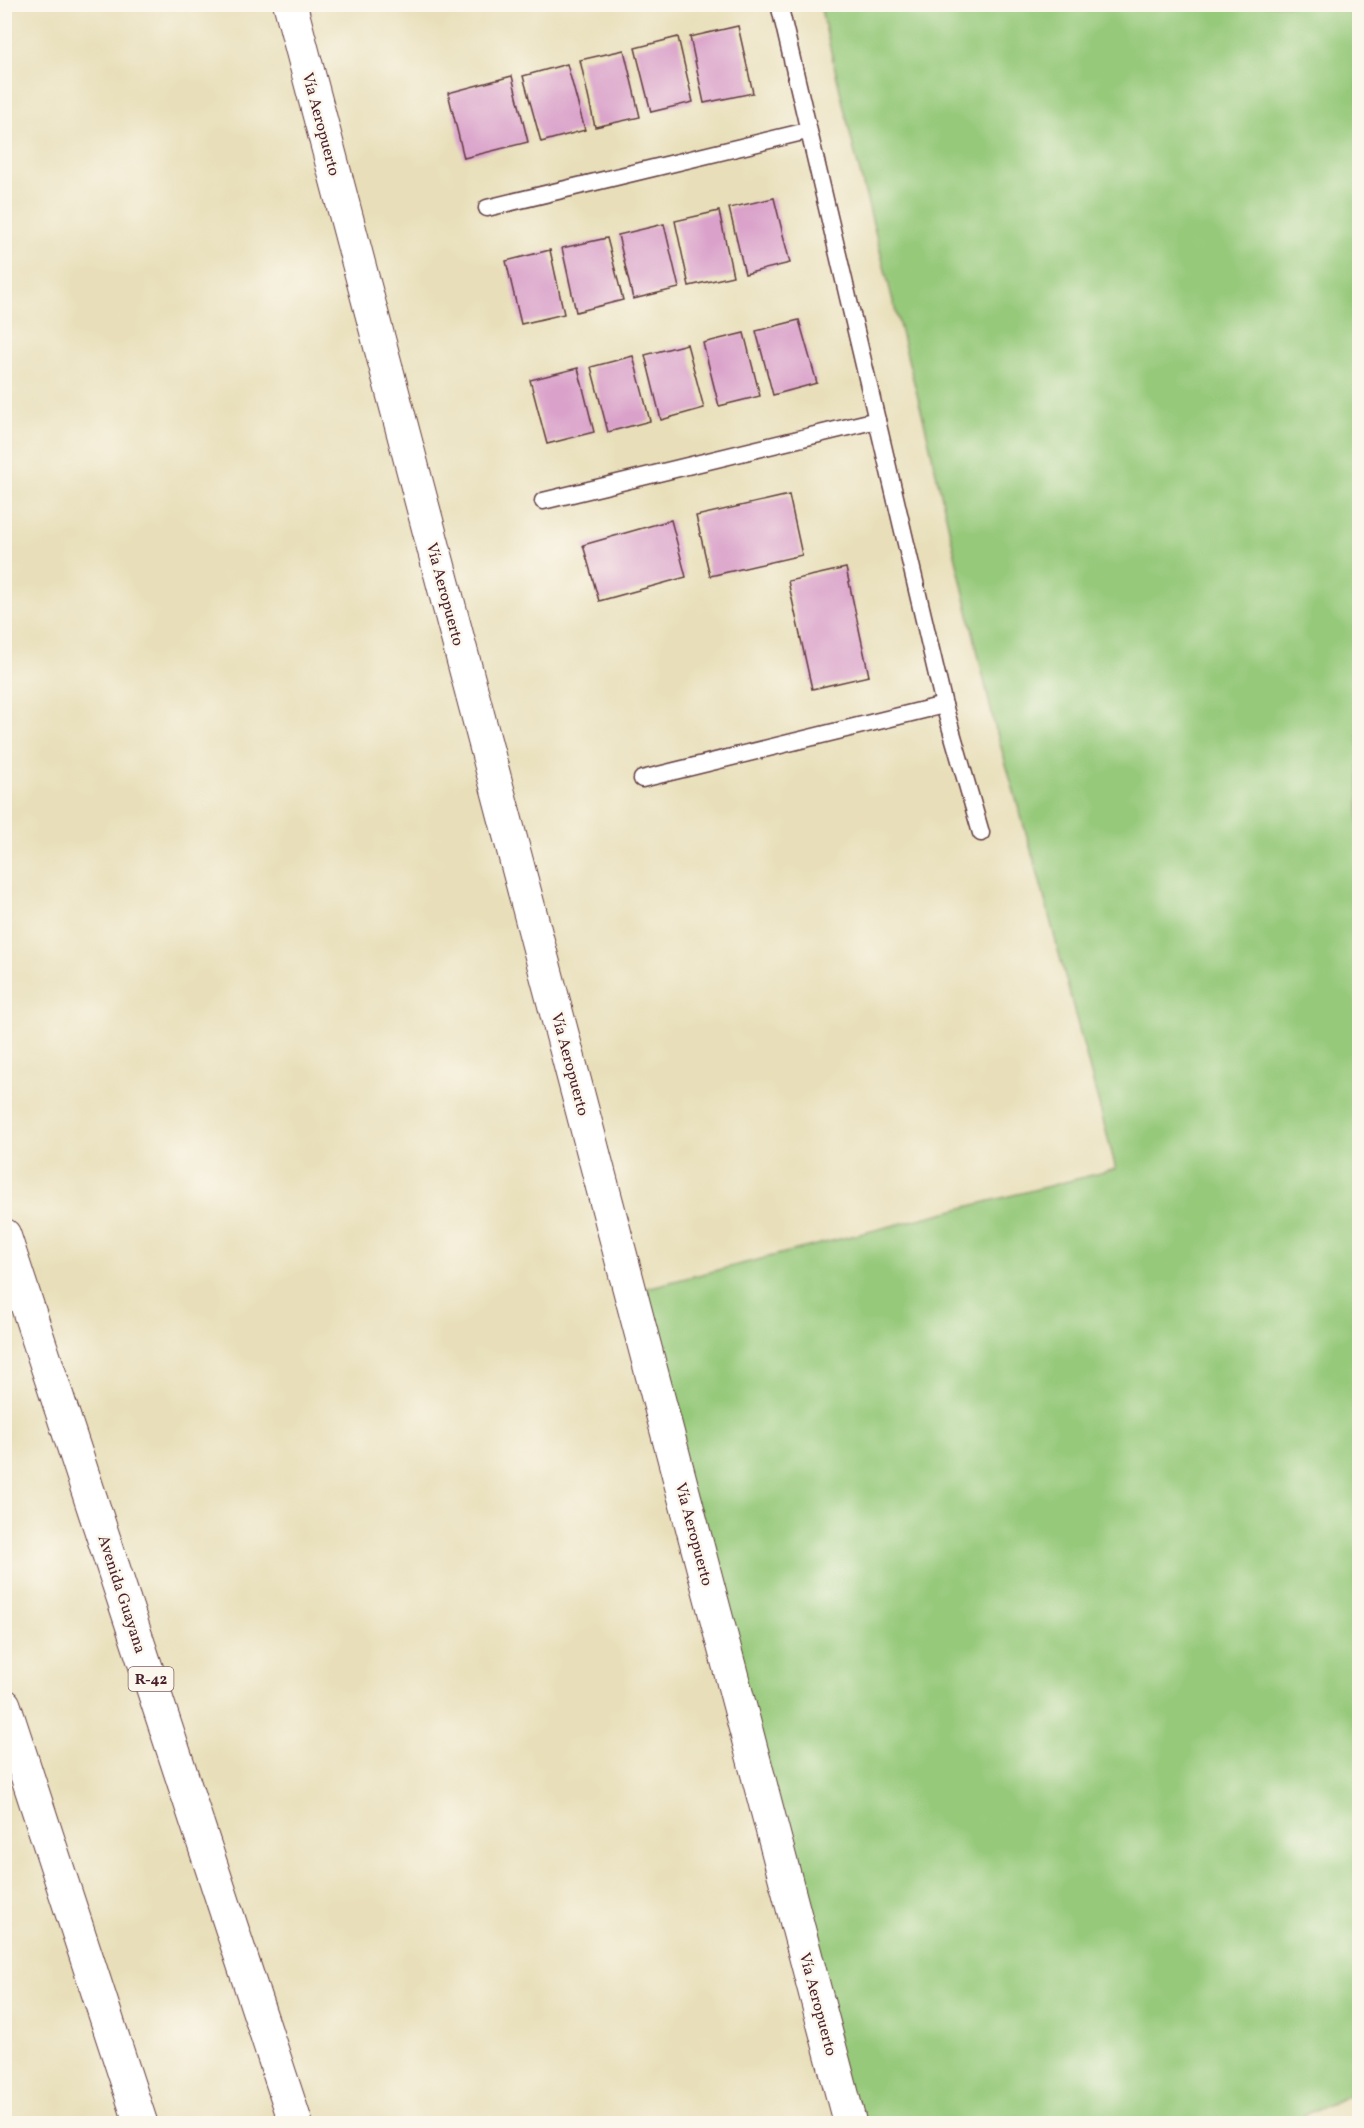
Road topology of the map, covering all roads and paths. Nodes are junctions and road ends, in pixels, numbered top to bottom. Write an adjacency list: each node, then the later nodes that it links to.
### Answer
1 (290, 4): 14 (street, Vía Aeropuerto)
2 (779, 4): 3 (lane)
3 (807, 131): 4 (lane); 5 (lane)
4 (487, 208)
5 (877, 420): 6 (lane); 7 (lane)
6 (543, 501)
7 (944, 705): 8 (lane); 9 (lane)
8 (642, 779)
9 (981, 833)
10 (4, 1235): 13 (street, Avenida Guayana / R-42)
11 (4, 1705): 12 (street)
12 (141, 2124)
13 (296, 2124)
14 (850, 2124)

